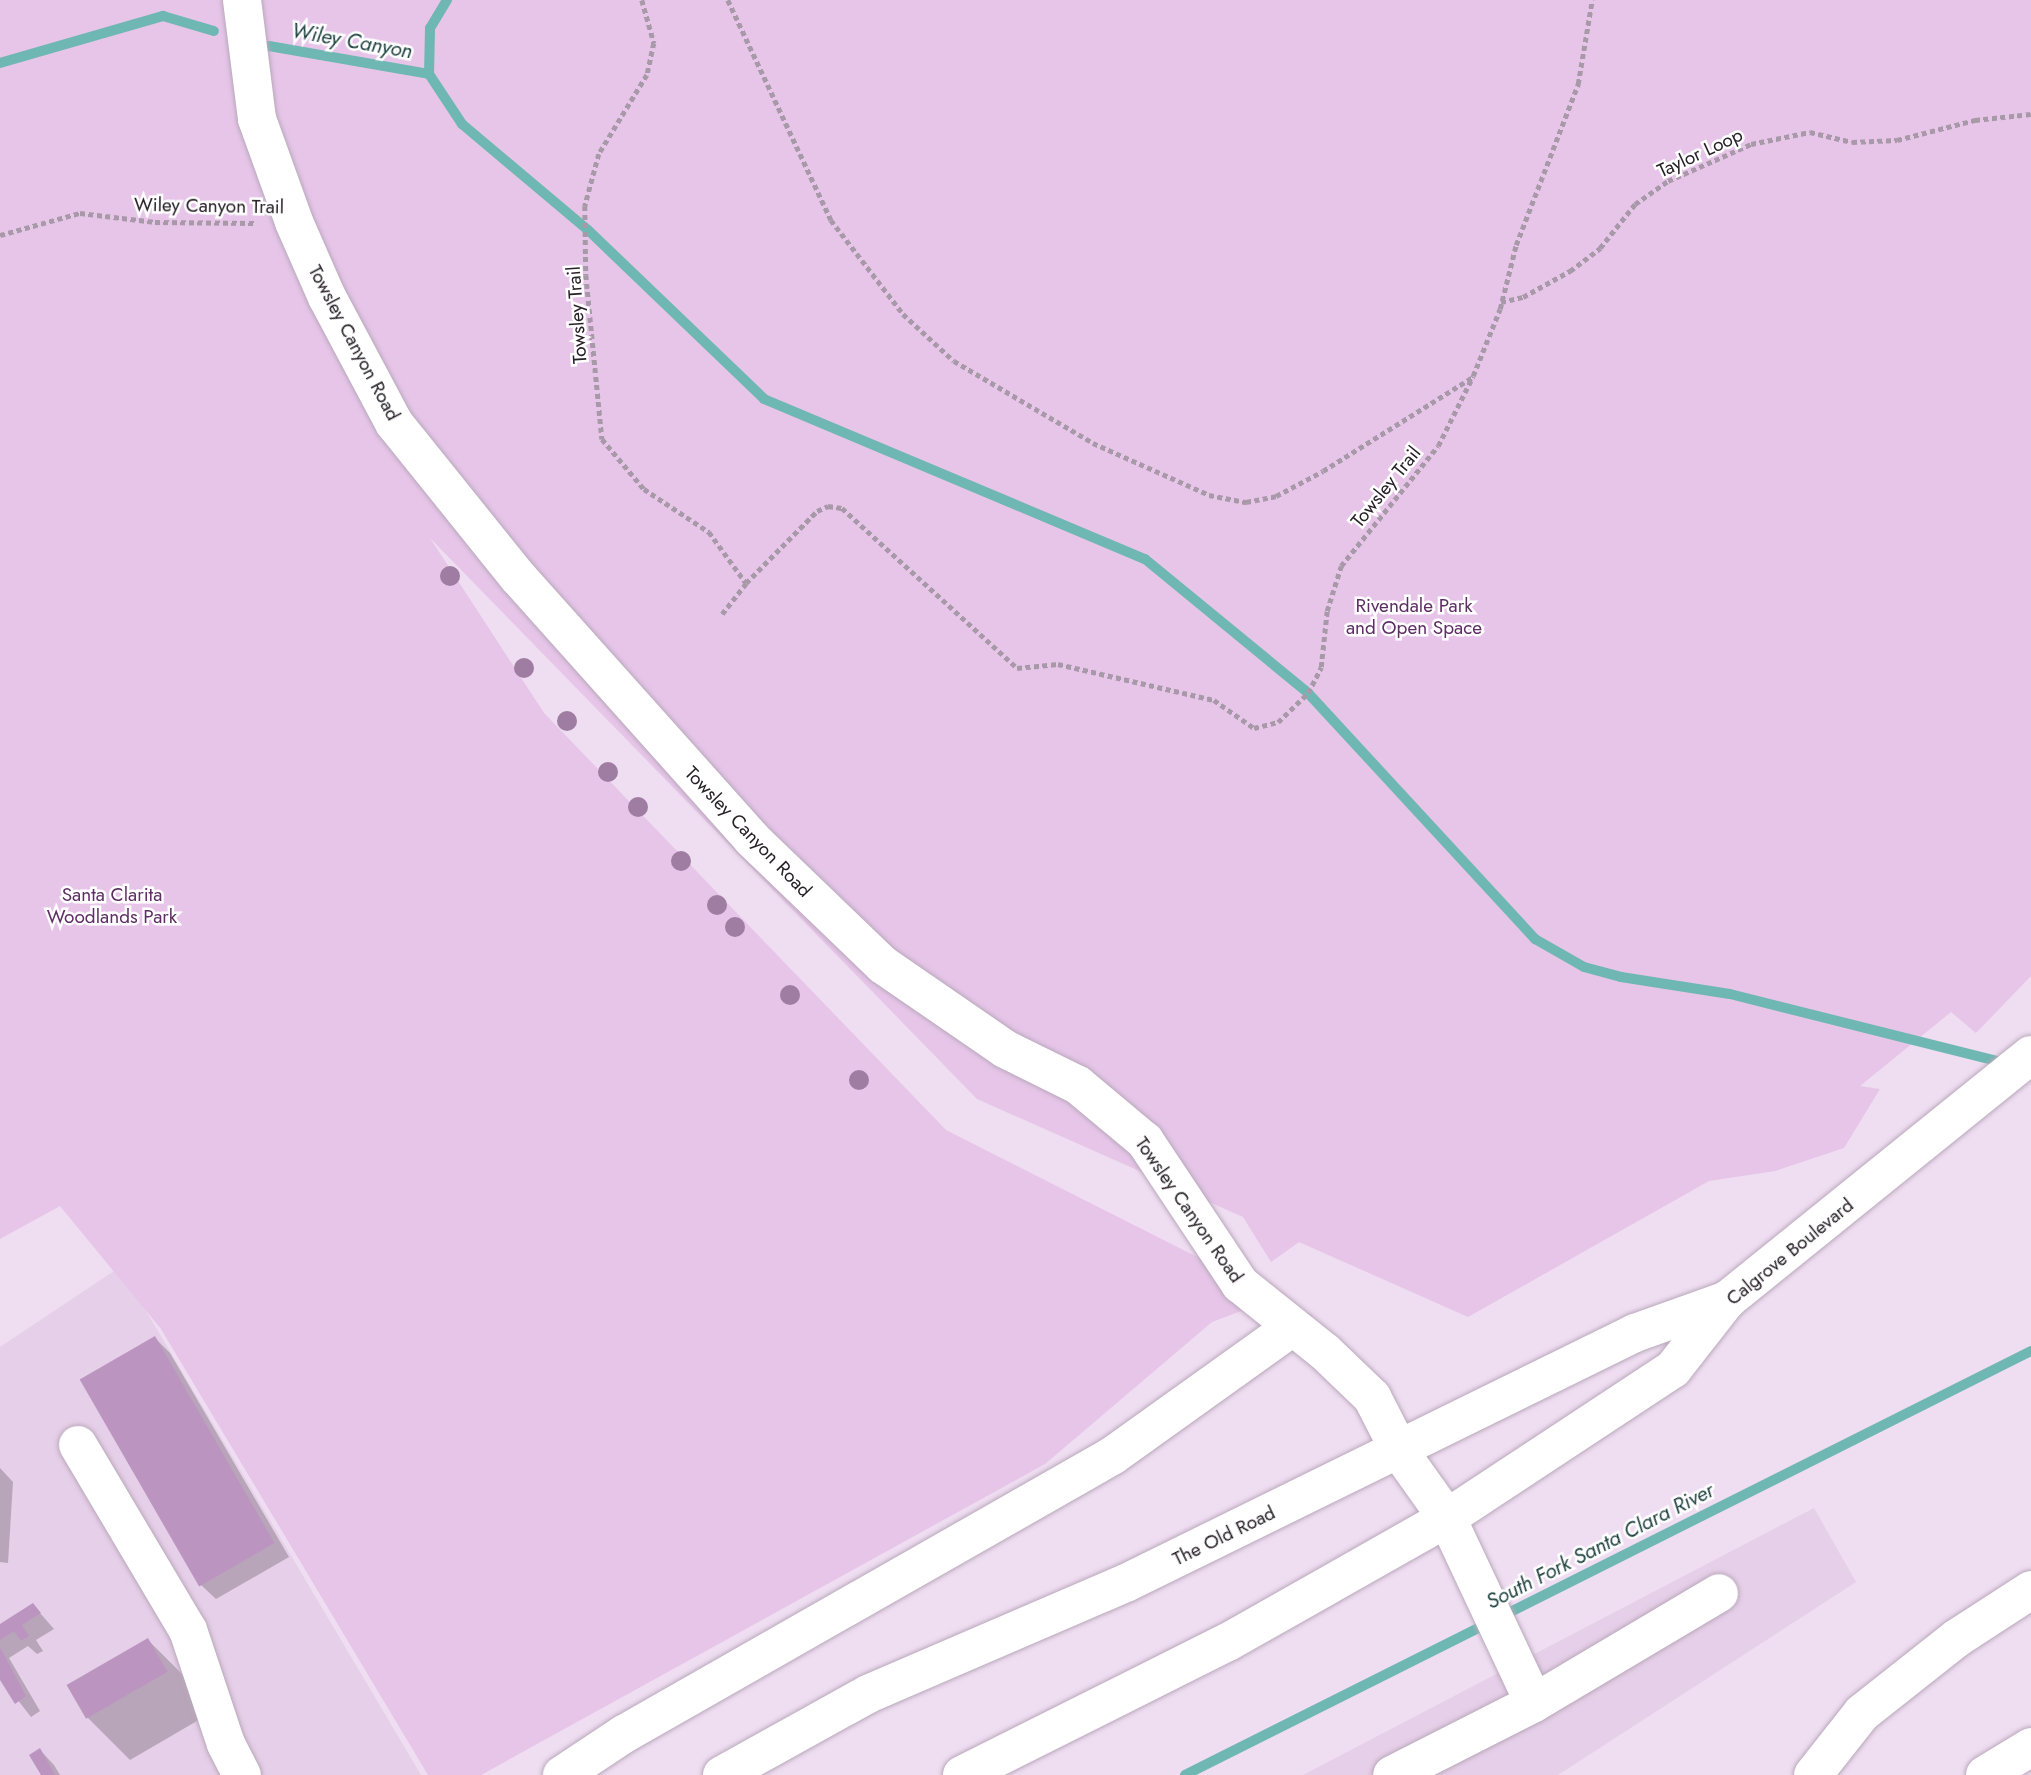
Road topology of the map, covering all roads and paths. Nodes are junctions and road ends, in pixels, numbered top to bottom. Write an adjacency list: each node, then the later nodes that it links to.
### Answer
1 (242, 0): 6 (main road, Towsley Canyon Road)
2 (642, 0): 10 (path, Towsley Trail)
3 (728, 0): 9 (path)
4 (1592, 0): 8 (path, Towsley Trail)
5 (2031, 114): 8 (path, Taylor Loop)
6 (294, 222): 7 (path, Wiley Canyon Trail); 14 (main road, Towsley Canyon Road)
7 (0, 235)
8 (1501, 302): 9 (path, Towsley Trail)
9 (1473, 376): 10 (path, Towsley Trail)
10 (746, 583): 11 (path)
11 (722, 614)
12 (2031, 1055): 13 (main road, Calgrove Boulevard)
13 (1727, 1300): 16 (main road, The Old Road); 17 (main road, Calgrove Boulevard)
14 (1291, 1328): 16 (main road, Towsley Canyon Road); 23 (main road)
15 (78, 1445): 22 (main road)
16 (1400, 1452): 17 (main road, Towsley Canyon Road); 24 (main road, The Old Road)
17 (1447, 1518): 20 (main road, Towsley Canyon Road); 25 (main road)
18 (2031, 1590): 27 (main road)
19 (1719, 1593): 20 (main road)
20 (1528, 1689): 26 (main road)
21 (2031, 1747): 28 (main road)
22 (242, 1775)
23 (562, 1775)
24 (722, 1775)
25 (962, 1775)
26 (1392, 1775)
27 (1813, 1775)
28 (1985, 1775)

